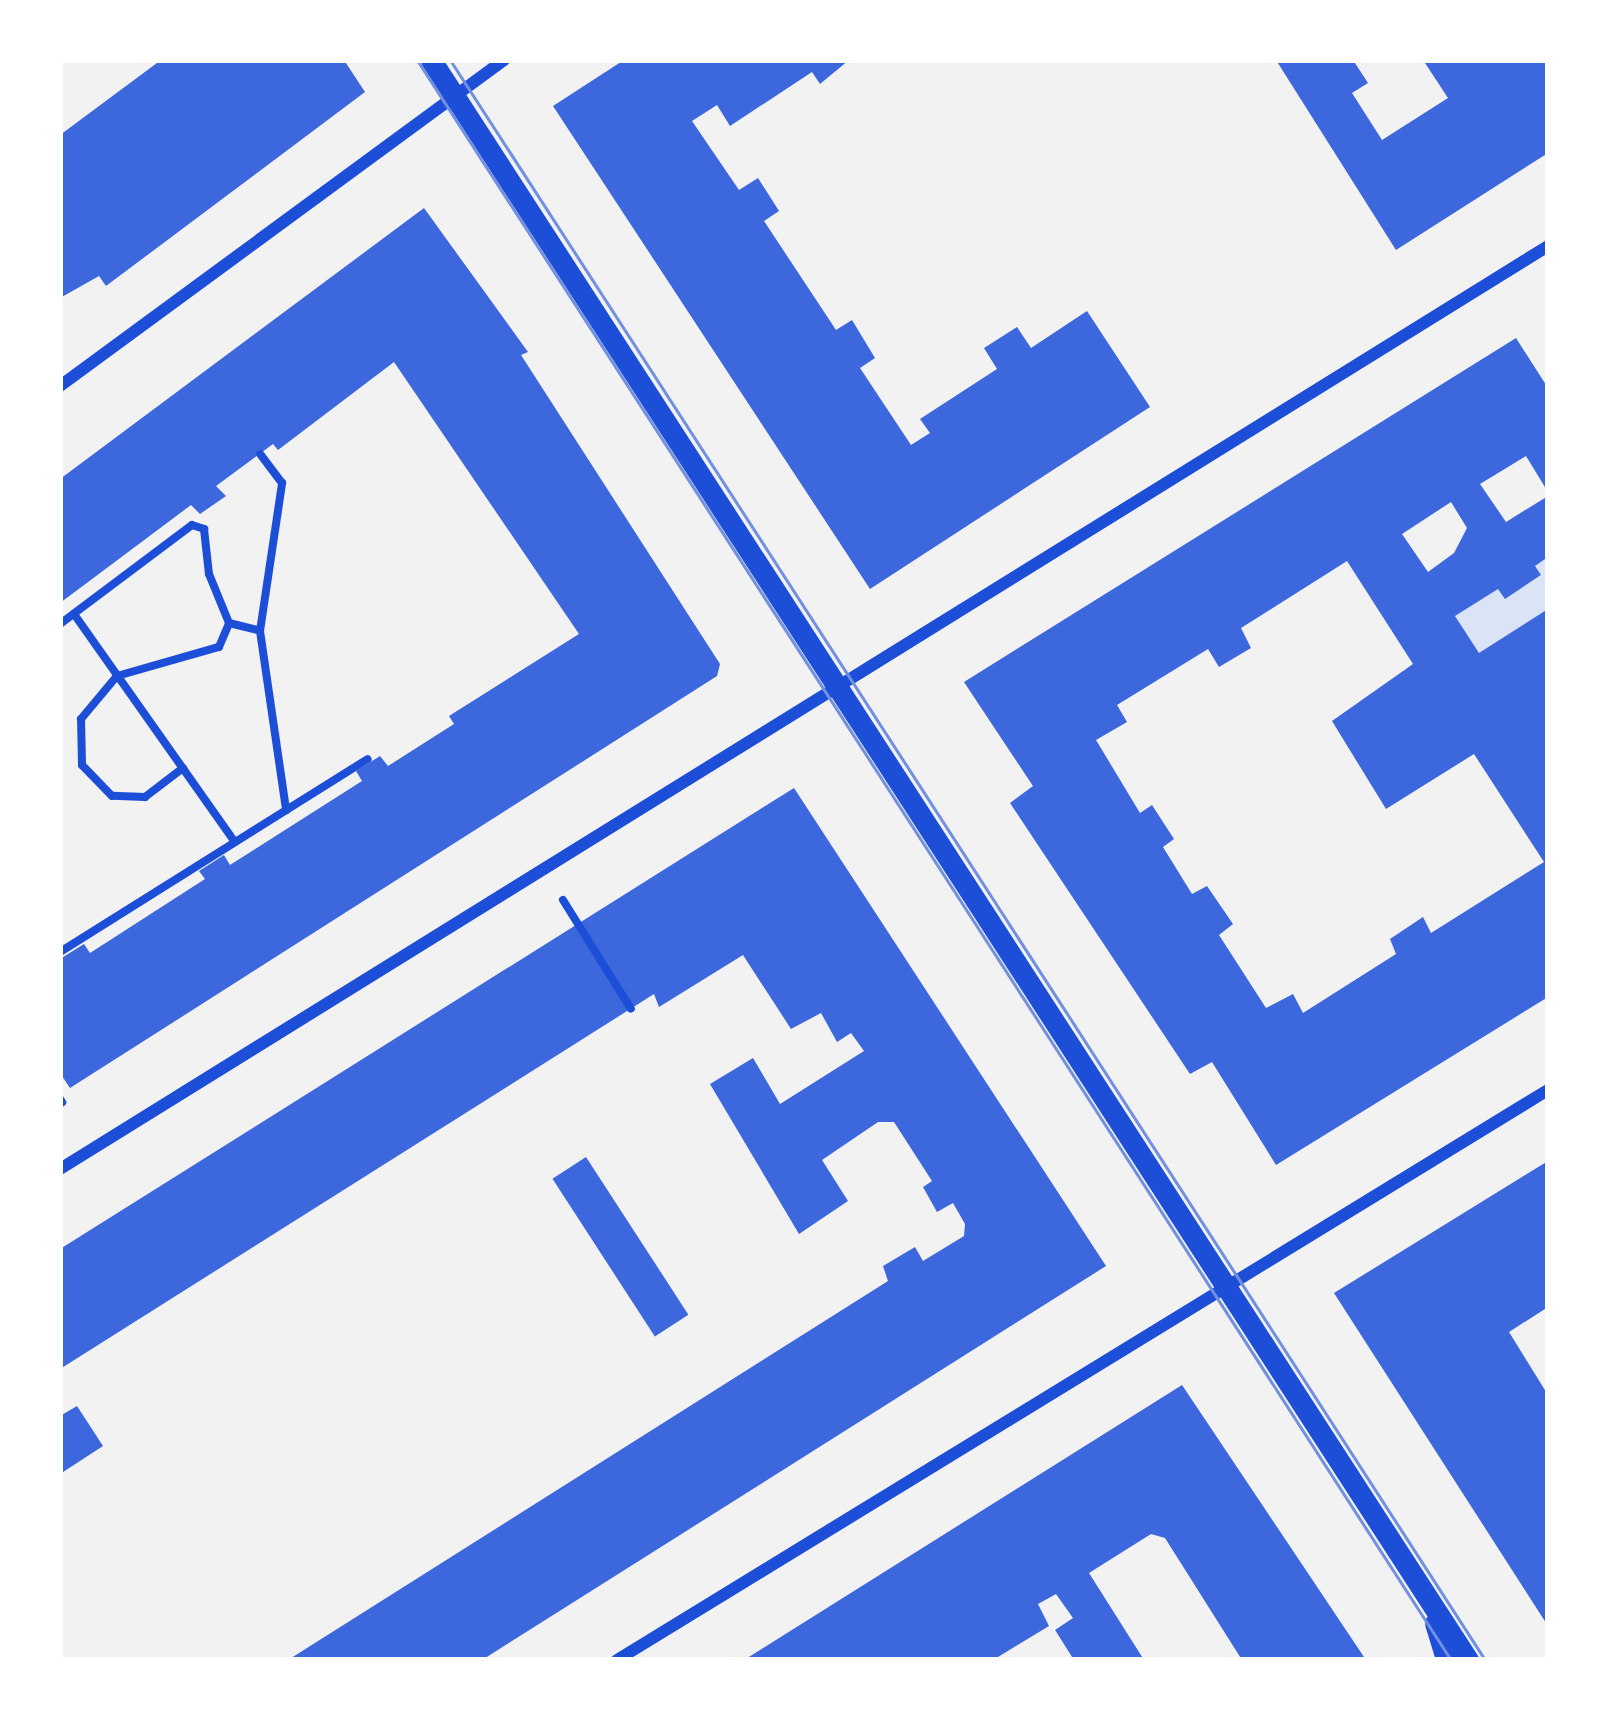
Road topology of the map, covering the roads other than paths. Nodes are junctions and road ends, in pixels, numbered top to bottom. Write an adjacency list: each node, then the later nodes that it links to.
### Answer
1 (431, 60): 3 (street)
2 (504, 60): 3 (street)
3 (452, 92): 5 (street); 6 (street)
4 (1548, 246): 6 (street)
5 (60, 386)
6 (838, 685): 8 (street); 9 (street)
7 (1548, 1090): 9 (street)
8 (60, 1169)
9 (1227, 1291): 10 (street); 11 (street)
10 (1428, 1600): 12 (street); 13 (street)
11 (617, 1660)
12 (1446, 1660)
13 (1468, 1660)

